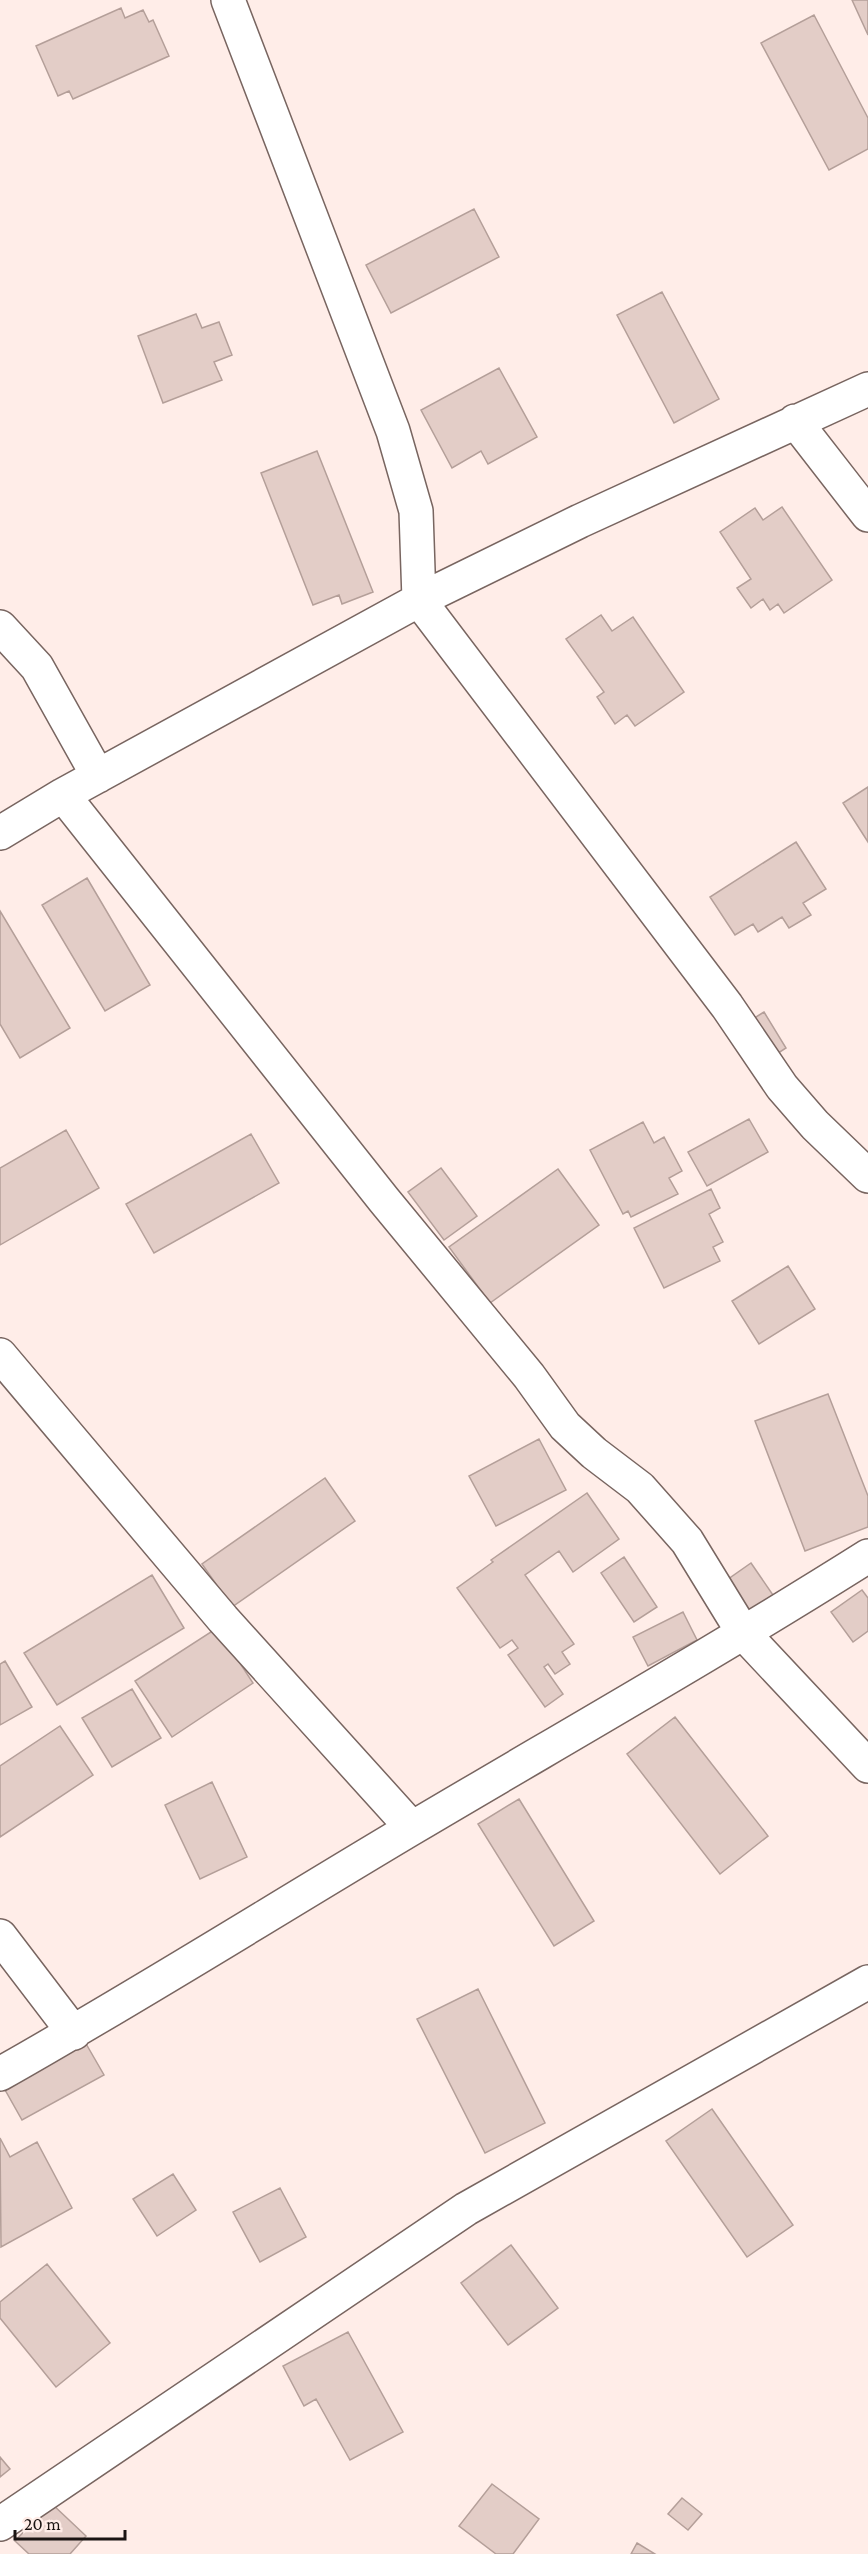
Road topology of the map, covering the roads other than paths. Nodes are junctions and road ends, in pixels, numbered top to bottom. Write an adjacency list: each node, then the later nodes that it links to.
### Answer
1 (228, 0): 5 (street)
2 (868, 389): 3 (street)
3 (795, 421): 4 (street); 5 (street)
4 (868, 515)
5 (419, 600): 7 (street); 10 (street)
6 (0, 627): 7 (street)
7 (98, 776): 8 (street)
8 (63, 795): 9 (street); 13 (street)
9 (0, 833)
10 (868, 1176)
11 (0, 1355): 15 (street)
12 (868, 1556): 13 (street)
13 (744, 1634): 14 (street); 15 (street)
14 (868, 1766)
15 (412, 1828): 18 (street)
16 (0, 1936): 18 (street)
17 (868, 1982): 20 (street)
18 (74, 2033): 19 (street)
19 (0, 2074)
20 (0, 2524)

